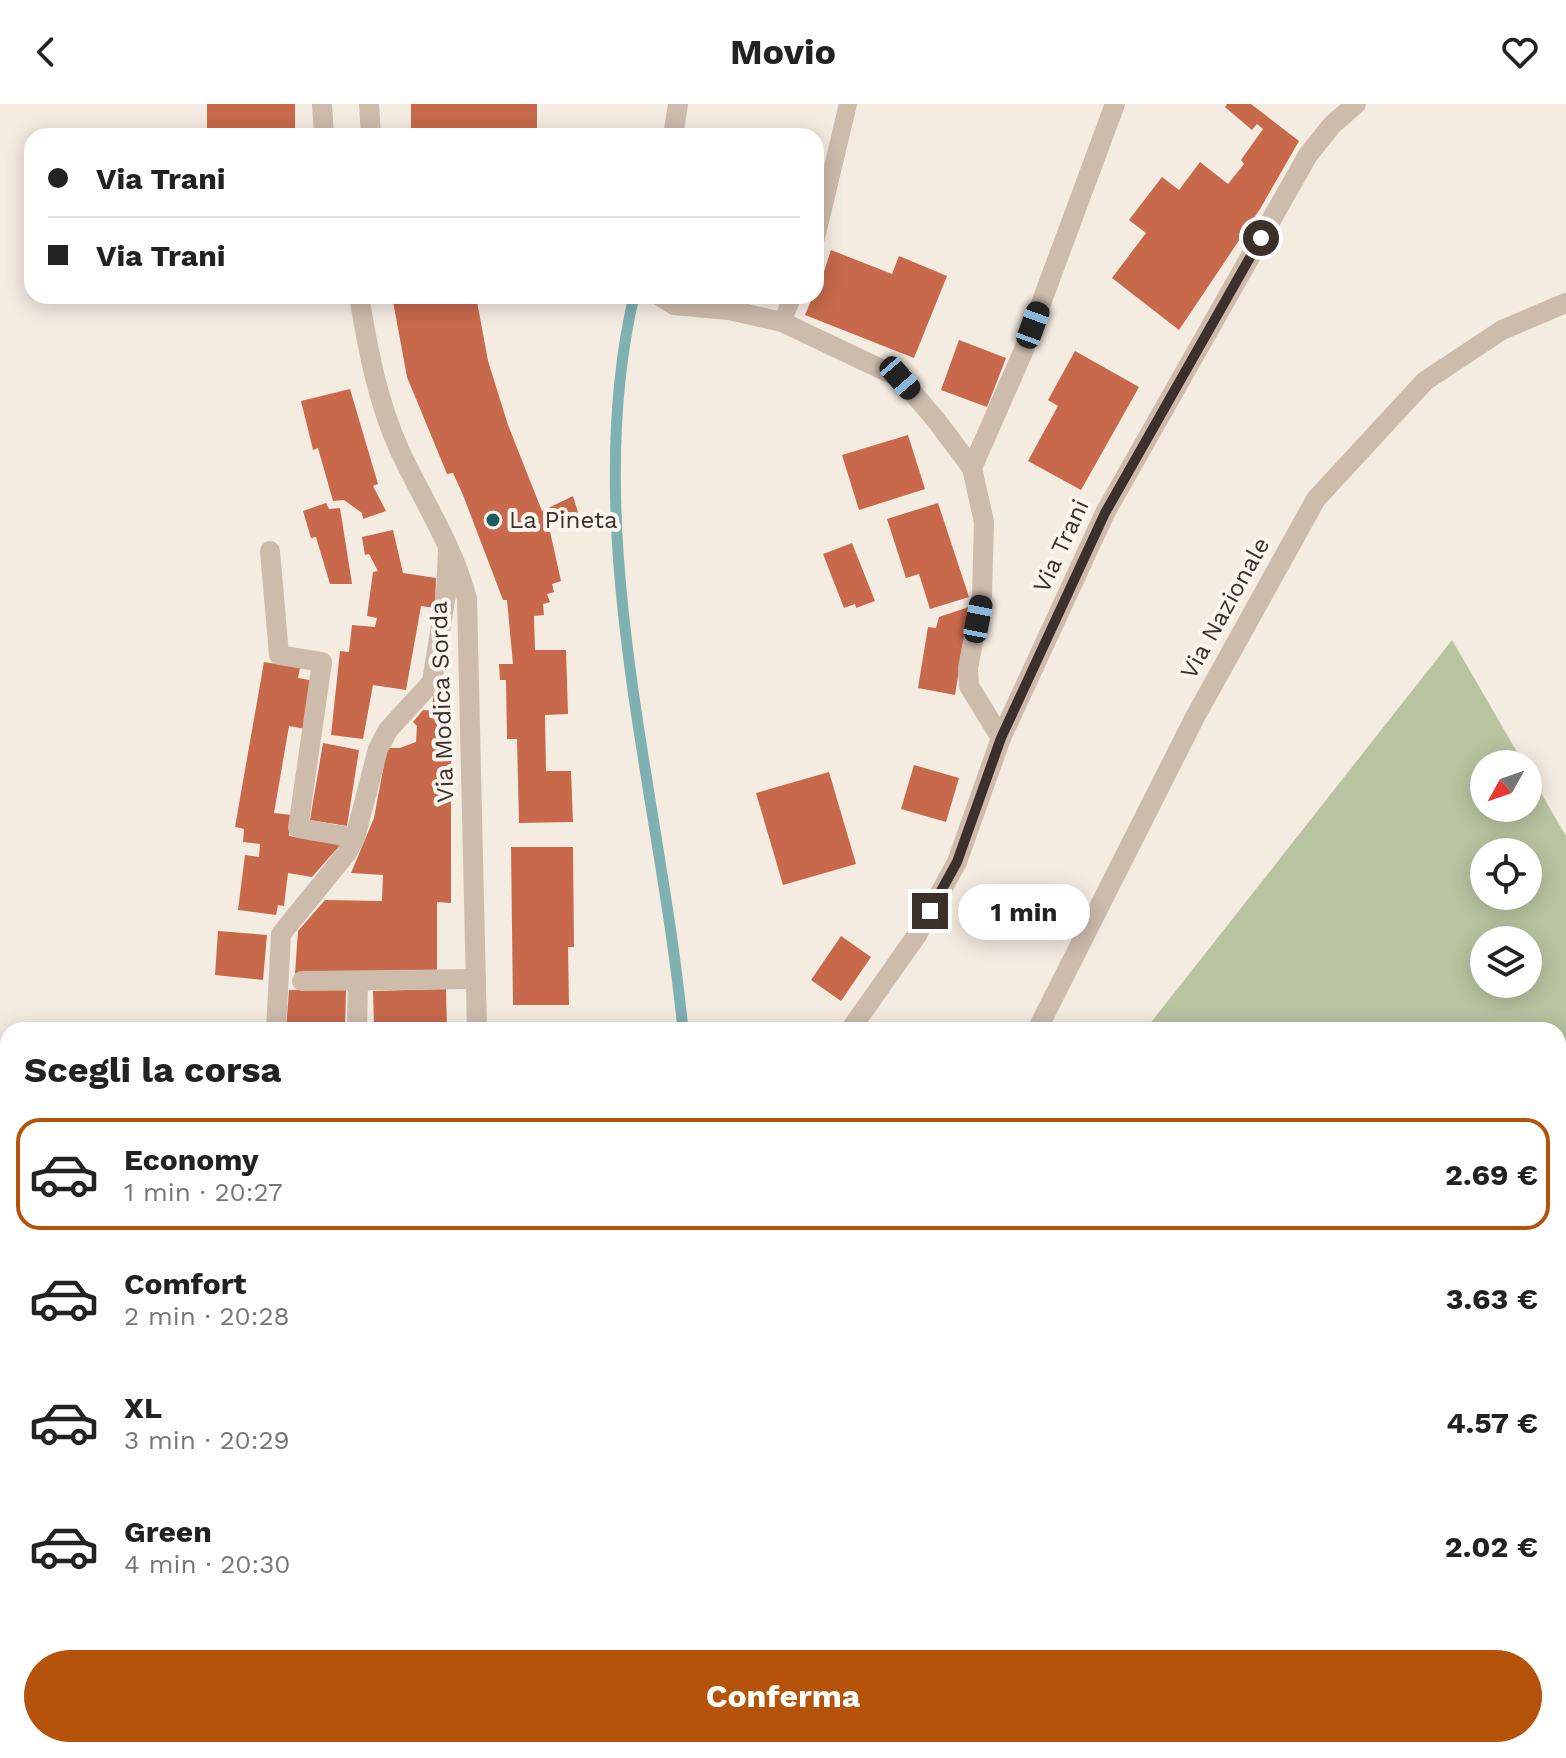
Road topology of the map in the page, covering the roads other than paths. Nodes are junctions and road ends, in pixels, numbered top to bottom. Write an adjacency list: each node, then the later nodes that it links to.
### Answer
1 (322, 104): 7 (street)
2 (369, 104): 8 (street)
3 (678, 104): 9 (street)
4 (848, 104): 10 (lane)
5 (1115, 104): 16 (street)
6 (1356, 104): 19 (street, Via Trani)
7 (324, 128)
8 (370, 128)
9 (674, 128)
10 (824, 204)
11 (1566, 303): 28 (street, Via Nazionale)
12 (360, 304): 17 (street, Via Modica Sorda)
13 (672, 304): 15 (street)
14 (790, 304): 15 (lane)
15 (782, 322): 16 (street)
16 (972, 468): 19 (street)
17 (448, 549): 20 (street); 21 (street, Via Modica Sorda)
18 (270, 551): 20 (street)
19 (1001, 738): 27 (street, Via Trani)
20 (355, 838): 24 (street)
21 (476, 979): 23 (street); 26 (street, Via Modica Sorda)
22 (302, 981): 23 (street)
23 (358, 981): 25 (street)
24 (276, 1022)
25 (357, 1022)
26 (477, 1022)
27 (856, 1022)
28 (1041, 1022)

